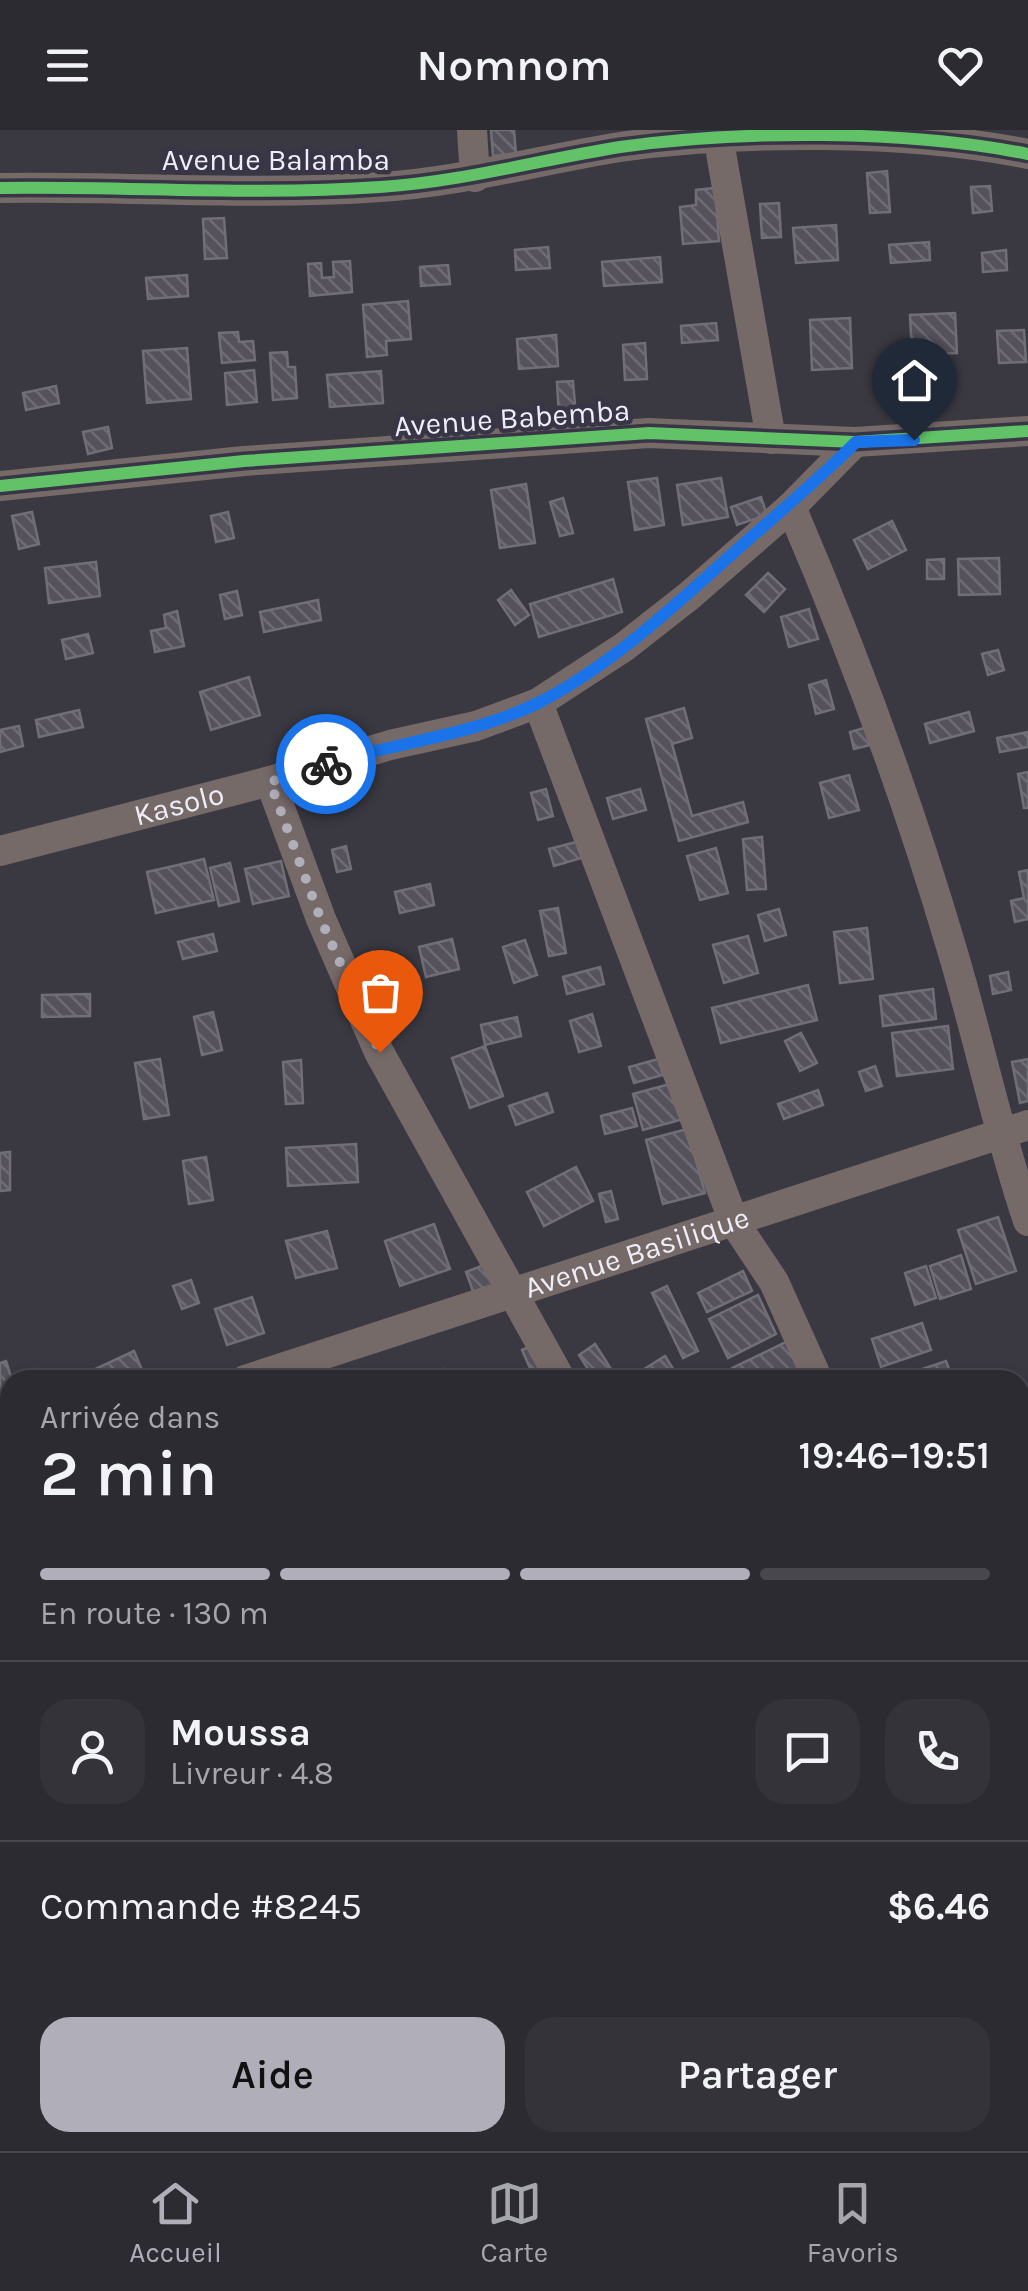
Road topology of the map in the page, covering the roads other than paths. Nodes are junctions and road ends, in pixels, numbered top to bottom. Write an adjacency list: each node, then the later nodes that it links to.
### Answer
1 (472, 130): 4 (street)
2 (718, 132): 3 (street, Avenue Balamba); 4 (street, Avenue Balamba); 7 (street)
3 (1028, 154)
4 (475, 177): 5 (street, Avenue Balamba)
5 (0, 188)
6 (1028, 431): 8 (street, Avenue Babemba)
7 (771, 439): 8 (street, Avenue Babemba); 9 (street, Avenue Babemba)
8 (856, 442): 10 (street, Kasolo)
9 (0, 486)
10 (791, 507): 11 (street, Kasolo); 15 (street)
11 (538, 703): 12 (street, Kasolo); 17 (street)
12 (270, 782): 13 (street, Kasolo); 18 (street)
13 (0, 851)
14 (1028, 1125): 15 (street, Avenue Basilique)
15 (999, 1136): 16 (street); 17 (street, Avenue Basilique)
16 (1028, 1221)
17 (734, 1222): 18 (street, Avenue Basilique); 21 (street)
18 (512, 1293): 19 (street, Avenue Basilique); 20 (street)
19 (276, 1370)
20 (556, 1370)
21 (814, 1370)

